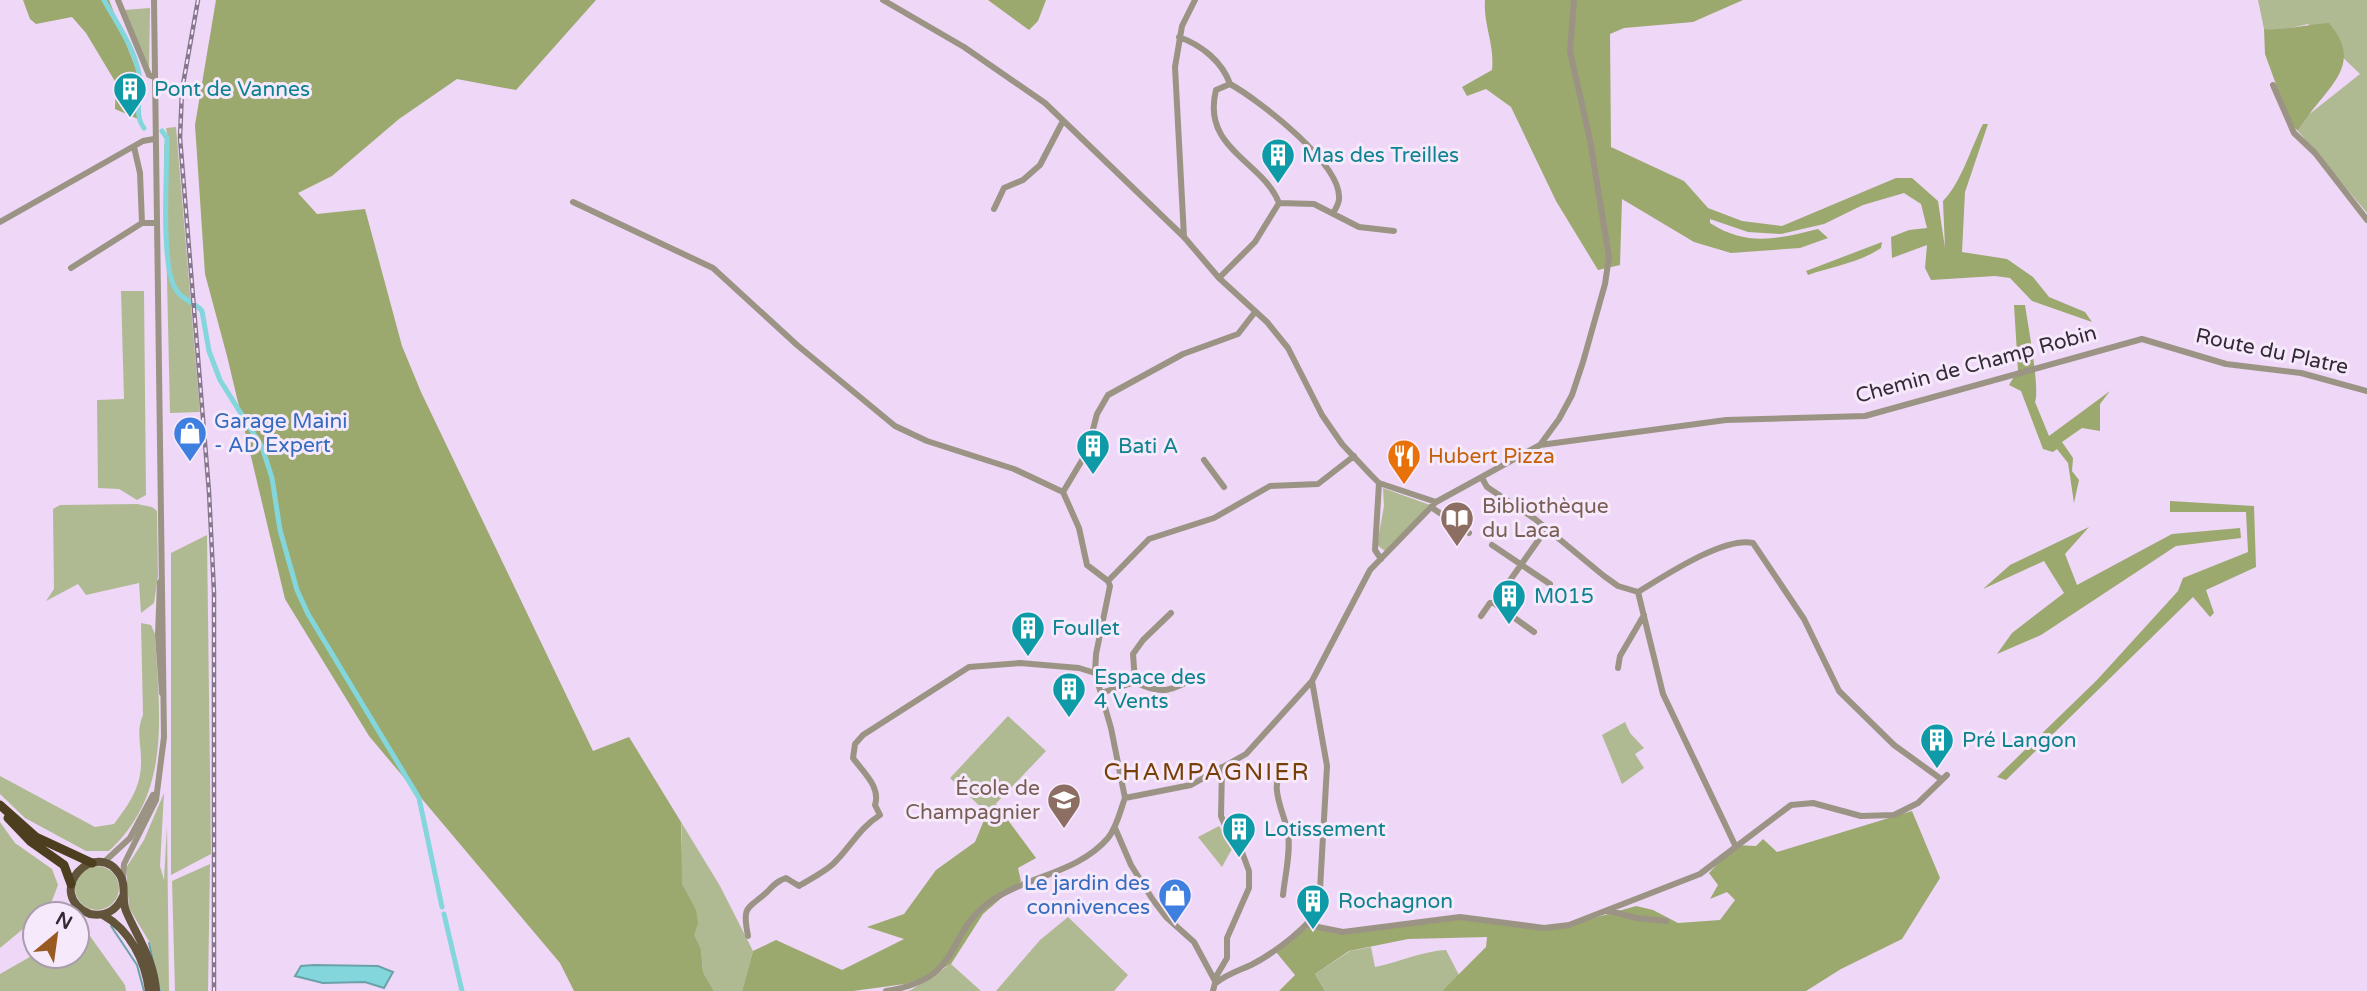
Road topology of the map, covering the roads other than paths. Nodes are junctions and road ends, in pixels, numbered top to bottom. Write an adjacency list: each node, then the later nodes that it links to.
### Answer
1 (118, 0): 7 (street)
2 (154, 0): 7 (street)
3 (883, 0): 10 (street)
4 (1195, 0): 6 (street)
5 (1574, 0): 28 (street)
6 (1179, 37): 8 (street); 22 (street)
7 (154, 77): 11 (street)
8 (1230, 84): 14 (street); 16 (street)
9 (2273, 85): 17 (street)
10 (1063, 121): 15 (street); 22 (street)
11 (154, 139): 12 (street); 20 (street)
12 (134, 146): 18 (street); 19 (street)
13 (573, 202): 34 (street)
14 (1279, 203): 16 (street); 24 (street)
15 (994, 209)
16 (1333, 214): 21 (street)
17 (2367, 220)
18 (0, 222)
19 (142, 223): 20 (street); 23 (street)
20 (156, 223): 57 (street)
21 (1394, 231)
22 (1184, 237): 24 (street)
23 (71, 268)
24 (1219, 278): 25 (street)
25 (1255, 312): 29 (street); 34 (street)
26 (2170, 346): 27 (street, Route du Platre); 28 (street, Chemin de Champ Robin)
27 (2367, 391)
28 (1540, 445): 31 (street)
29 (1354, 456): 32 (street); 41 (street)
30 (1204, 460): 33 (street)
31 (1482, 478): 35 (street); 36 (street)
32 (1379, 483): 35 (street); 39 (street)
33 (1224, 487)
34 (1063, 492): 41 (street)
35 (1434, 505): 37 (street); 39 (street)
36 (1547, 528): 40 (street); 43 (street)
37 (1469, 533)
38 (1492, 545): 40 (street)
39 (1381, 559): 52 (street)
40 (1521, 566): 42 (street); 44 (street)
41 (1108, 581): 50 (street)
42 (1550, 584)
43 (1638, 592): 46 (street); 61 (street)
44 (1494, 603): 47 (street); 48 (street)
45 (1171, 613): 53 (street)
46 (1644, 615): 49 (street); 61 (street)
47 (1481, 616)
48 (1534, 632)
49 (1619, 668)
50 (1096, 673): 54 (street); 72 (street)
51 (1201, 674): 53 (street)
52 (1312, 681): 56 (street); 71 (street)
53 (1135, 682): 54 (street)
54 (1101, 693): 58 (street)
55 (1286, 765): 66 (street)
56 (1222, 767): 58 (street); 73 (street)
57 (161, 777): 63 (street); 64 (street)
58 (1125, 798): 60 (street)
59 (0, 807): 62 (highway); 65 (highway)
60 (1115, 828): 74 (street); 75 (street)
61 (1735, 845): 68 (street)
62 (92, 863): 63 (main road); 65 (main road)
63 (103, 863): 64 (main road)
64 (122, 880): 67 (main road)
65 (71, 884): 69 (main road)
66 (1283, 895)
67 (123, 896): 69 (main road); 77 (main road)
68 (1608, 910): 70 (street); 71 (street)
69 (103, 915): 76 (main road)
70 (1666, 921)
71 (1308, 925): 73 (street)
72 (748, 936)
73 (1226, 970): 74 (street)
74 (1216, 983): 79 (street)
75 (902, 990): 78 (street)
76 (149, 991)
77 (156, 991)
78 (886, 991)
79 (1213, 991)

